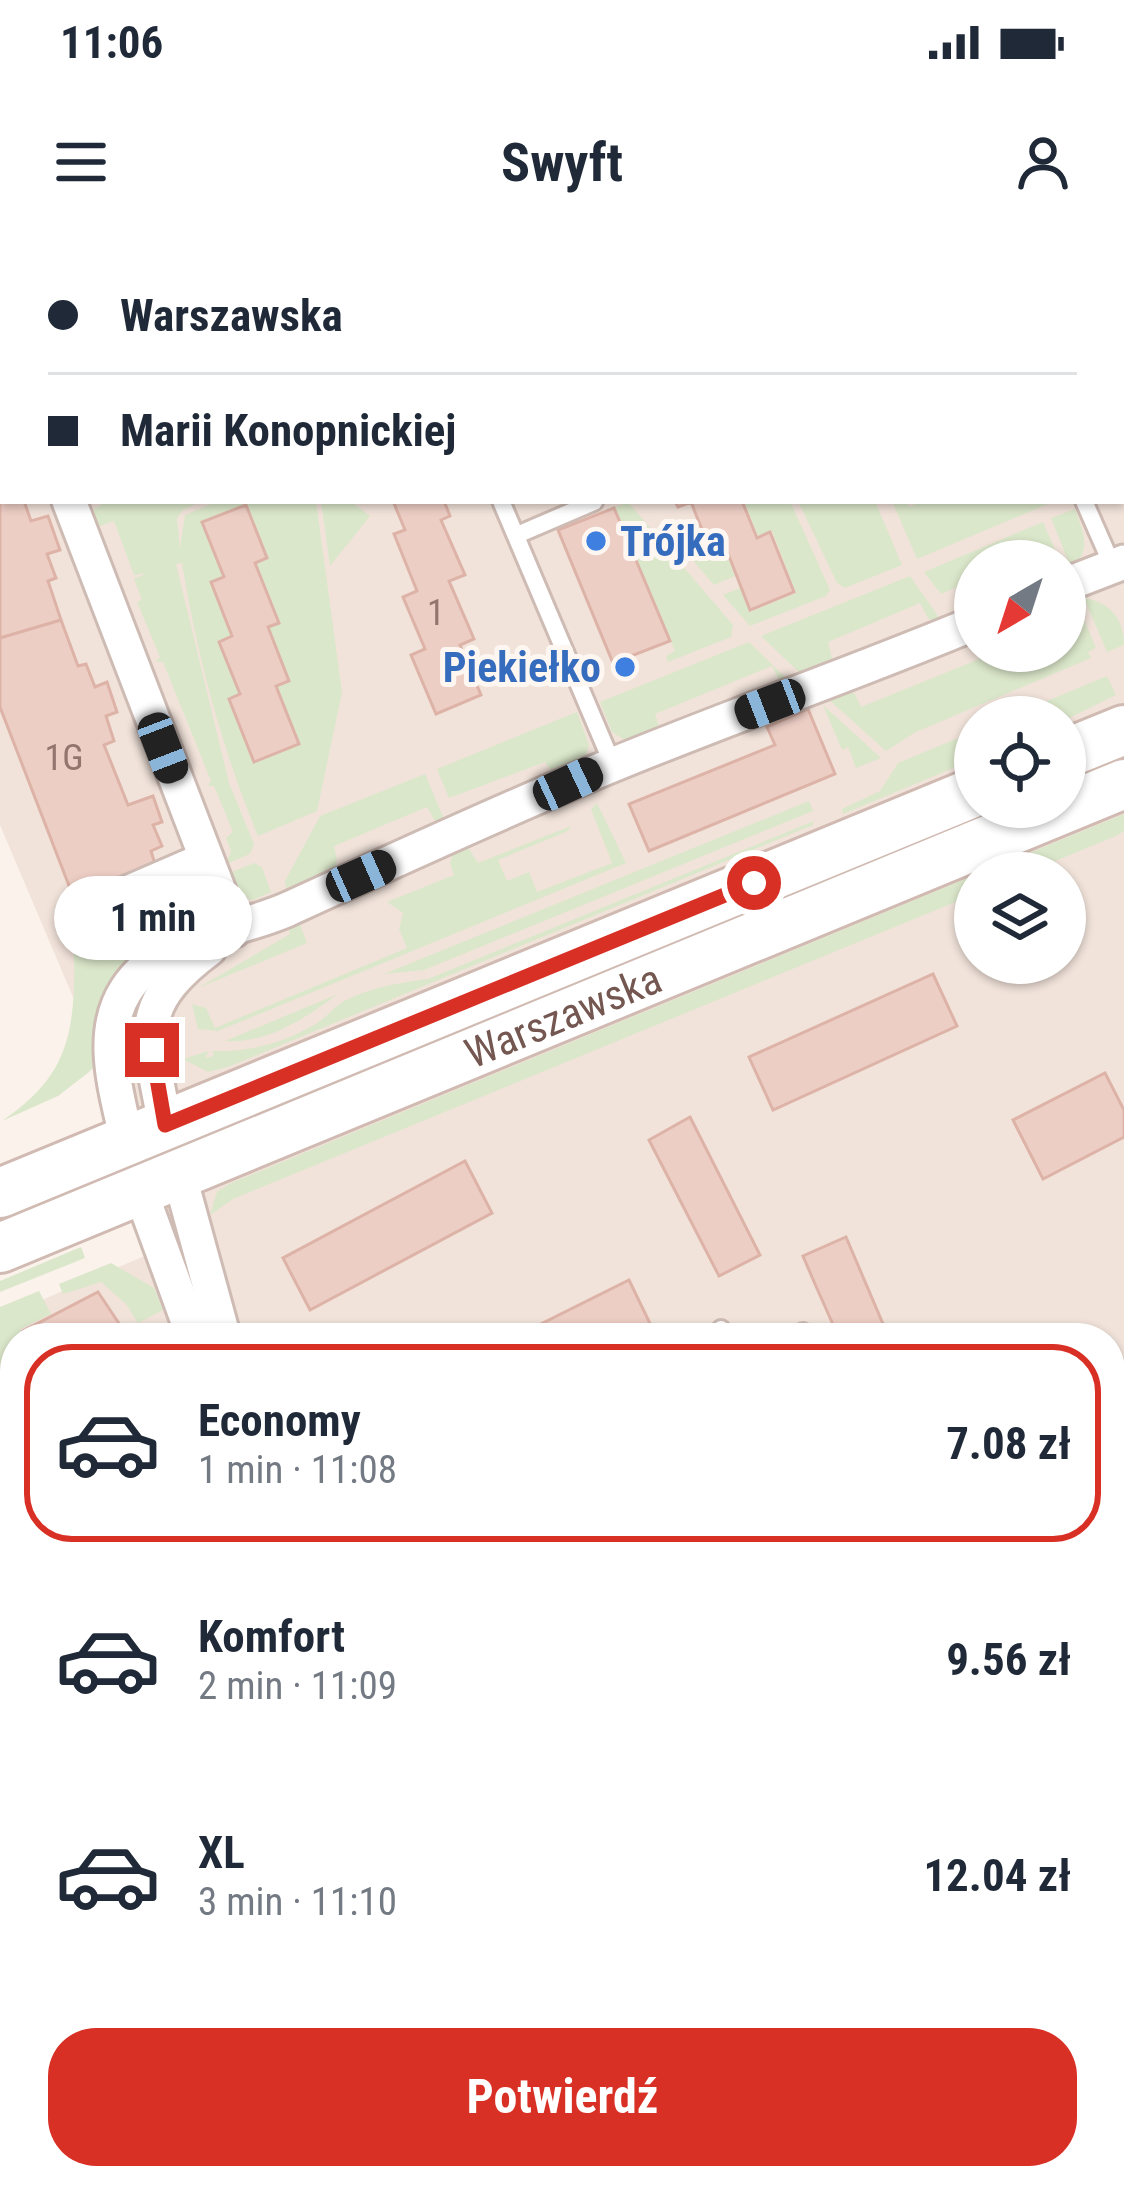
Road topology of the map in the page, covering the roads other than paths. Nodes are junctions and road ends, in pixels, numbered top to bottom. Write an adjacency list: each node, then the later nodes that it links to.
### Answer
1 (70, 504): 13 (street)
2 (584, 504): 4 (lane)
3 (1086, 504): 5 (lane)
4 (513, 518): 10 (lane)
5 (1120, 573): 6 (street)
6 (1086, 580)
7 (954, 631): 10 (street)
8 (1124, 730): 9 (main road)
9 (1086, 745)
10 (613, 765): 15 (street)
11 (1124, 784): 17 (main road, Warszawska)
12 (954, 801): 16 (main road, Warszawska)
13 (206, 859): 14 (street); 15 (street)
14 (95, 907)
15 (234, 930): 16 (street)
16 (146, 1133): 18 (main road, Warszawska)
17 (159, 1182): 19 (main road, Warszawska); 20 (street); 21 (street)
18 (0, 1193)
19 (0, 1248)
20 (191, 1323)
21 (218, 1323)

